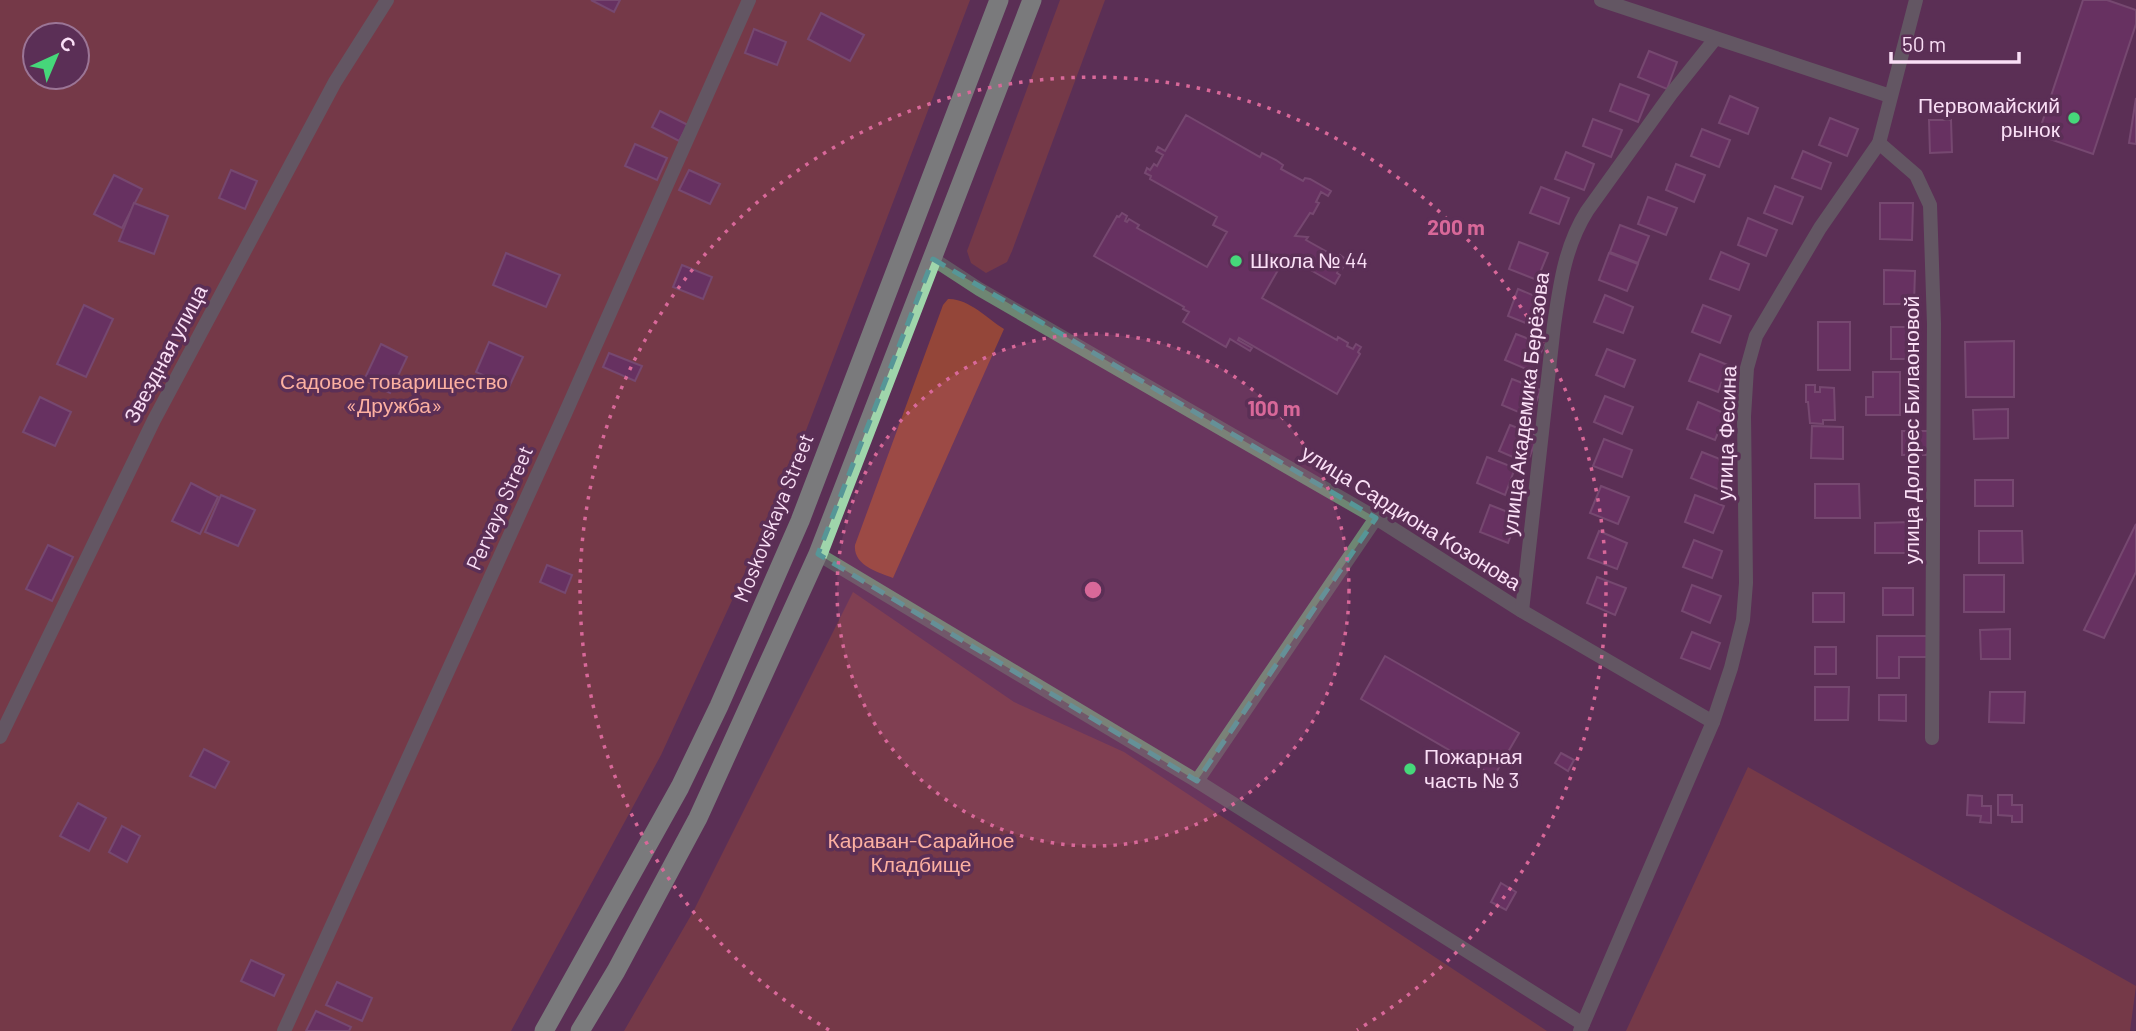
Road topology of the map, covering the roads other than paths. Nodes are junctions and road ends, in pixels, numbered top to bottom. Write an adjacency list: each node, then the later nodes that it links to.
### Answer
1 (387, 0): 15 (street, Звездная улица)
2 (749, 0): 19 (street, Pervaya Street)
3 (999, 0): 20 (highway, Moskovskaya Street)
4 (1032, 0): 10 (highway)
5 (1601, 0): 7 (street)
6 (1916, 0): 8 (street, улица Фесина)
7 (1715, 39): 8 (street); 13 (street, улица Академика Берёзова)
8 (1890, 96): 9 (street, улица Фесина)
9 (1879, 143): 14 (street, улица Фесина); 16 (street, улица Долорес Билаоновой)
10 (933, 259): 11 (street, улица Сардиона Козонова); 12 (highway)
11 (1376, 518): 13 (street, улица Сардиона Козонова); 17 (street)
12 (818, 554): 17 (street); 21 (highway)
13 (1522, 611): 14 (street, улица Сардиона Козонова)
14 (1713, 722): 18 (street, улица Фесина)
15 (0, 737)
16 (1933, 737)
17 (1197, 780): 18 (street)
18 (1582, 1027)
19 (284, 1031)
20 (544, 1031)
21 (580, 1031)

